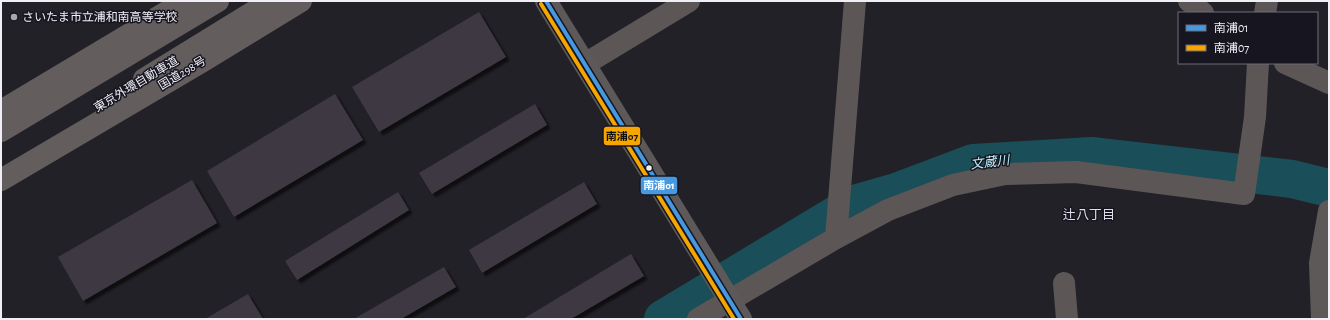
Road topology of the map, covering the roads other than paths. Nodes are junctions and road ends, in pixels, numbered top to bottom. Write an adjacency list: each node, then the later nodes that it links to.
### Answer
1 (185, 1): 16 (highway)
2 (218, 1): 17 (highway)
3 (271, 1): 18 (highway, 東京外環自動車道)
4 (300, 1): 19 (highway, 国道298号)
5 (546, 1): 12 (street)
6 (689, 1): 12 (street)
7 (855, 1): 21 (street)
8 (1189, 1): 10 (street)
9 (1267, 1): 11 (street)
10 (1202, 12)
11 (1265, 12)
12 (585, 64): 23 (street)
13 (1258, 64): 21 (street)
14 (1287, 64): 15 (street)
15 (1329, 83)
16 (1, 111)
17 (1, 131)
18 (1, 166)
19 (1, 180)
20 (1329, 211): 27 (street)
21 (836, 238): 23 (street)
22 (1064, 283): 26 (street)
23 (723, 290): 24 (street); 25 (street)
24 (698, 319)
25 (741, 319)
26 (1067, 319)
27 (1322, 319)

